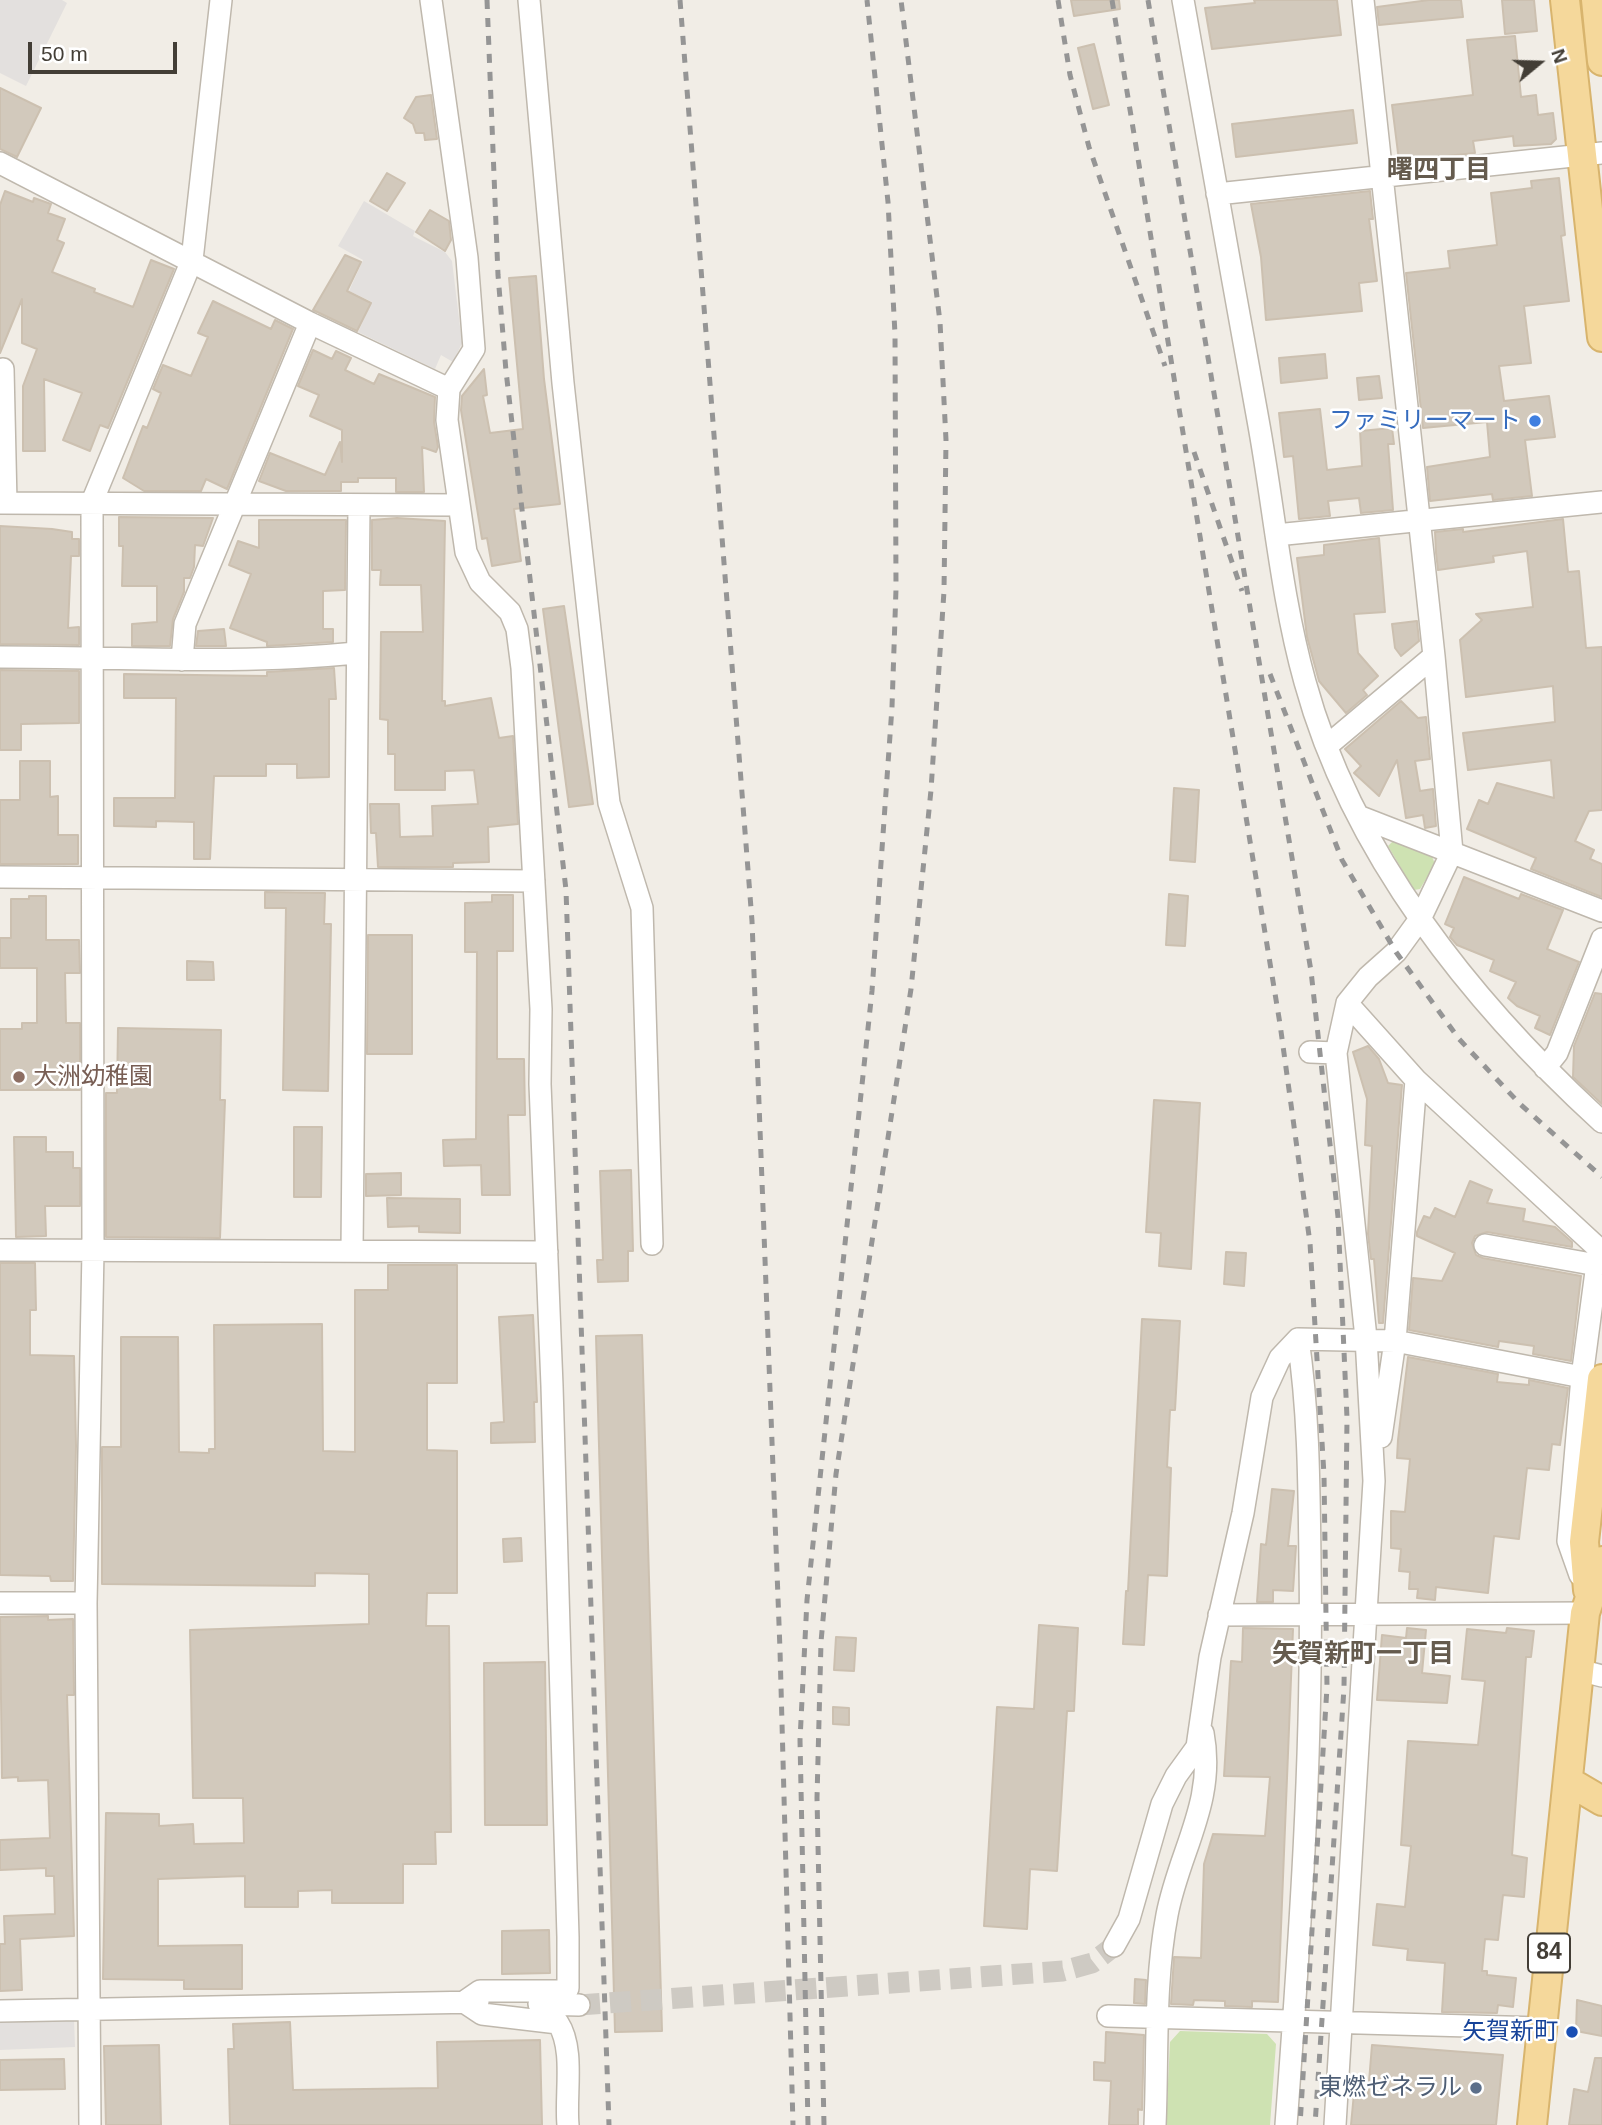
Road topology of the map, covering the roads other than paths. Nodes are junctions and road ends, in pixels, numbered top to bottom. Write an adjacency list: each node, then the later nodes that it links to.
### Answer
1 (221, 0): 13 (street)
2 (431, 0): 17 (street)
3 (528, 0): 47 (street)
4 (1183, 0): 12 (street)
5 (1363, 0): 11 (street)
6 (1565, 0): 9 (main road)
7 (1595, 0): 8 (main road)
8 (1602, 61)
9 (1592, 154): 11 (street); 15 (main road)
10 (0, 163): 13 (street)
11 (1382, 177): 12 (street); 24 (street)
12 (1217, 194): 25 (street)
13 (192, 260): 14 (street); 18 (street)
14 (310, 323): 17 (street); 21 (street)
15 (1602, 337)
16 (3, 369): 20 (street)
17 (449, 388): 22 (street)
18 (92, 502): 20 (street); 21 (street); 29 (street)
19 (1602, 502): 24 (street)
20 (3, 503)
21 (234, 504): 23 (street); 30 (street)
22 (460, 505): 23 (street); 37 (street)
23 (359, 506): 26 (street)
24 (1420, 520): 25 (street); 27 (street)
25 (1276, 535): 31 (street)
26 (356, 653): 30 (street); 36 (street)
27 (1434, 656): 31 (street); 33 (street)
28 (0, 657): 29 (street)
29 (93, 659): 30 (street); 35 (street)
30 (181, 660)
31 (1328, 746): 32 (street)
32 (1358, 816): 33 (street); 39 (street)
33 (1452, 852): 38 (street); 39 (street)
34 (0, 877): 35 (street)
35 (91, 877): 36 (street); 51 (street)
36 (355, 880): 37 (street); 50 (street)
37 (534, 881): 52 (street)
38 (1602, 911)
39 (1420, 919): 41 (street); 44 (street)
40 (1602, 939): 44 (street)
41 (1347, 1003): 43 (street); 45 (street)
42 (1310, 1052): 43 (street)
43 (1336, 1053): 54 (street)
44 (1545, 1068): 46 (street)
45 (1416, 1080): 53 (street); 56 (street)
46 (1602, 1122)
47 (652, 1244)
48 (1485, 1245): 53 (street)
49 (0, 1250): 51 (street)
50 (352, 1250): 51 (street); 52 (street)
51 (93, 1251): 62 (street)
52 (547, 1252): 72 (street)
53 (1598, 1278): 57 (street)
54 (1366, 1338): 55 (street); 56 (street); 58 (street)
55 (1298, 1339): 63 (street); 65 (street)
56 (1395, 1341): 57 (street); 58 (street)
57 (1592, 1378): 60 (main road)
58 (1374, 1481): 64 (street)
59 (1602, 1561): 60 (main road)
60 (1592, 1596): 64 (street); 66 (main road)
61 (0, 1603): 62 (street)
62 (86, 1603): 75 (street)
63 (1311, 1612): 64 (street); 65 (street); 78 (street)
64 (1367, 1612): 79 (street)
65 (1219, 1615): 67 (street)
66 (1590, 1673): 68 (main road)
67 (1202, 1727): 71 (street); 77 (street)
68 (1568, 1781): 69 (main road); 70 (main road); 80 (main road, 84)
69 (1602, 1782)
70 (1602, 1801)
71 (1114, 1946)
72 (464, 2002): 73 (street); 75 (street); 82 (street)
73 (579, 2005)
74 (0, 2011): 75 (street)
75 (89, 2011): 81 (street)
76 (1108, 2016): 77 (street)
77 (1159, 2017): 78 (street); 83 (street)
78 (1294, 2019): 79 (street); 84 (street)
79 (1342, 2022): 80 (street); 85 (street)
80 (1541, 2028): 86 (main road, 84)
81 (90, 2125)
82 (568, 2125)
83 (1156, 2125)
84 (1286, 2125)
85 (1335, 2125)
86 (1532, 2125)

